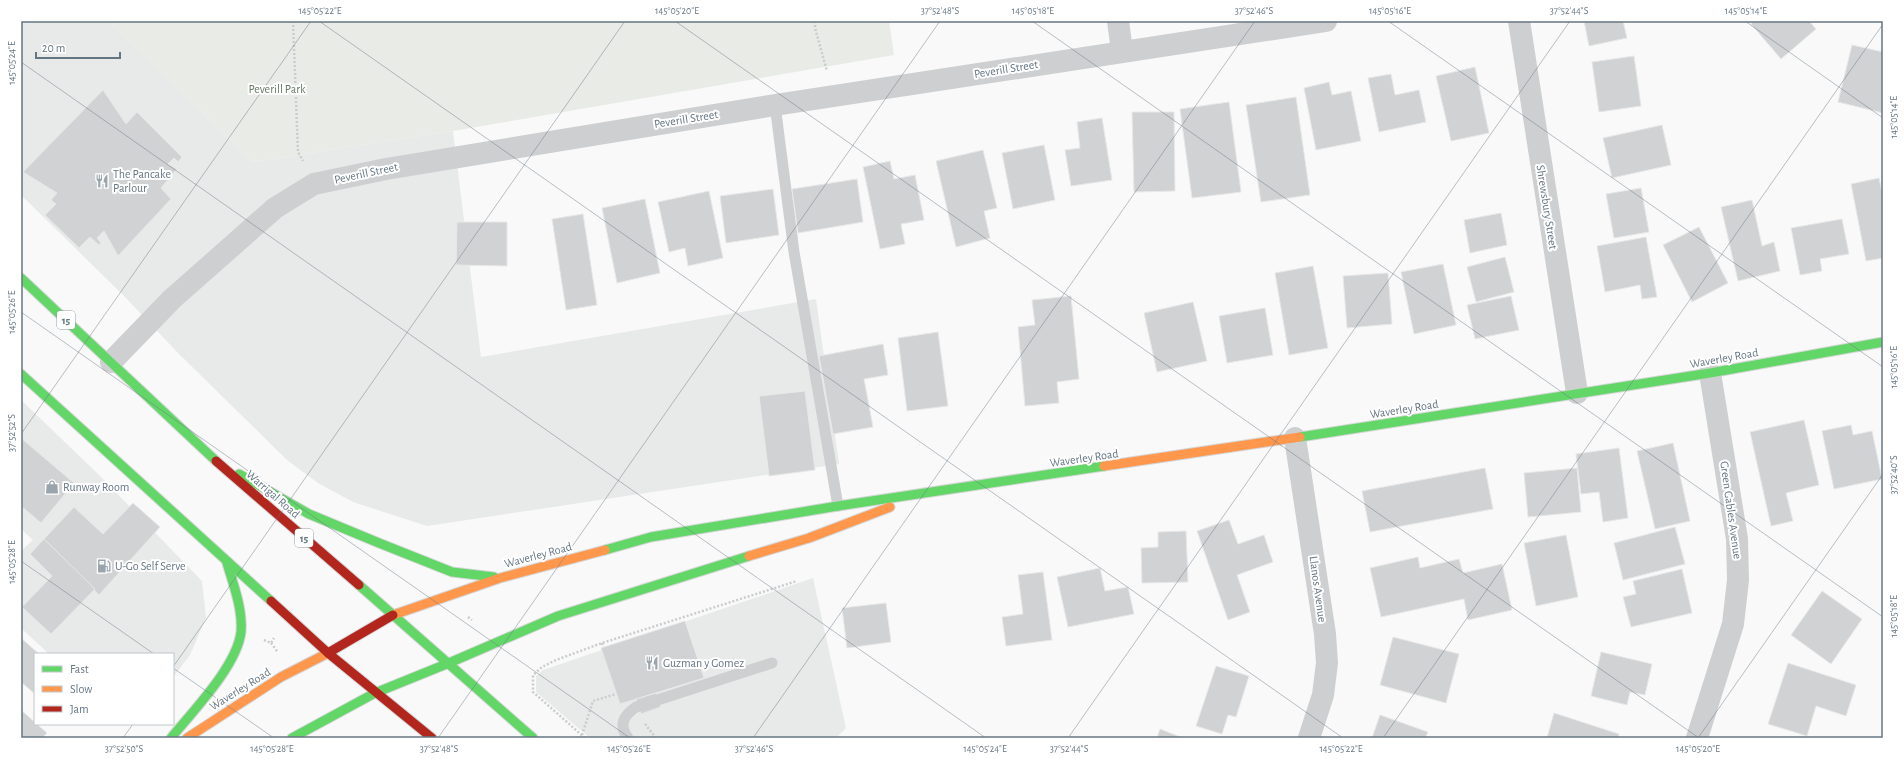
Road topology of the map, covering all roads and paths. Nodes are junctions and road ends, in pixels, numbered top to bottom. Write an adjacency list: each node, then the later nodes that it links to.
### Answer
1 (293, 21): 9 (path)
2 (815, 21): 7 (path)
3 (1118, 21): 6 (street)
4 (1326, 21): 6 (street, Peverill Street)
5 (1519, 21): 15 (street, Shrewsbury Street)
6 (1122, 51): 7 (street, Peverill Street)
7 (832, 96): 8 (street, Peverill Street)
8 (775, 105): 9 (street, Peverill Street); 19 (lane)
9 (314, 184): 12 (street, Peverill Street)
10 (21, 278): 12 (main road, Warrigal Road / 15)
11 (1883, 342): 13 (main road, Waverley Road)
12 (111, 362): 17 (main road, Warrigal Road / 15)
13 (1710, 373): 15 (main road, Waverley Road); 42 (street, Green Gables Avenue)
14 (21, 374): 20 (main road)
15 (1577, 393): 16 (main road, Waverley Road)
16 (1296, 438): 18 (main road, Waverley Road); 41 (street, Llanos Avenue)
17 (215, 460): 21 (main road); 23 (main road, Warrigal Road / 15)
18 (928, 493): 19 (main road, Waverley Road); 29 (main road, Waverley Road)
19 (838, 506): 21 (main road, Waverley Road)
20 (227, 563): 28 (main road); 34 (main road)
21 (500, 578): 23 (main road, Waverley Road)
22 (797, 580): 25 (path)
23 (393, 616): 28 (main road, Waverley Road); 29 (main road, Warrigal Road / 15)
24 (271, 643): 27 (path)
25 (602, 643): 26 (path); 33 (path)
26 (603, 647)
27 (277, 652)
28 (328, 653): 31 (main road); 35 (main road, Waverley Road)
29 (449, 663): 31 (main road, Waverley Road); 38 (main road, Warrigal Road / 15)
30 (772, 664): 40 (lane)
31 (375, 693): 36 (main road, Waverley Road); 37 (main road)
32 (616, 694): 33 (path)
33 (582, 735): 39 (path)
34 (171, 738)
35 (187, 738)
36 (292, 738)
37 (432, 738)
38 (533, 738)
39 (585, 738)
40 (628, 738)
41 (1309, 738)
42 (1697, 738)

